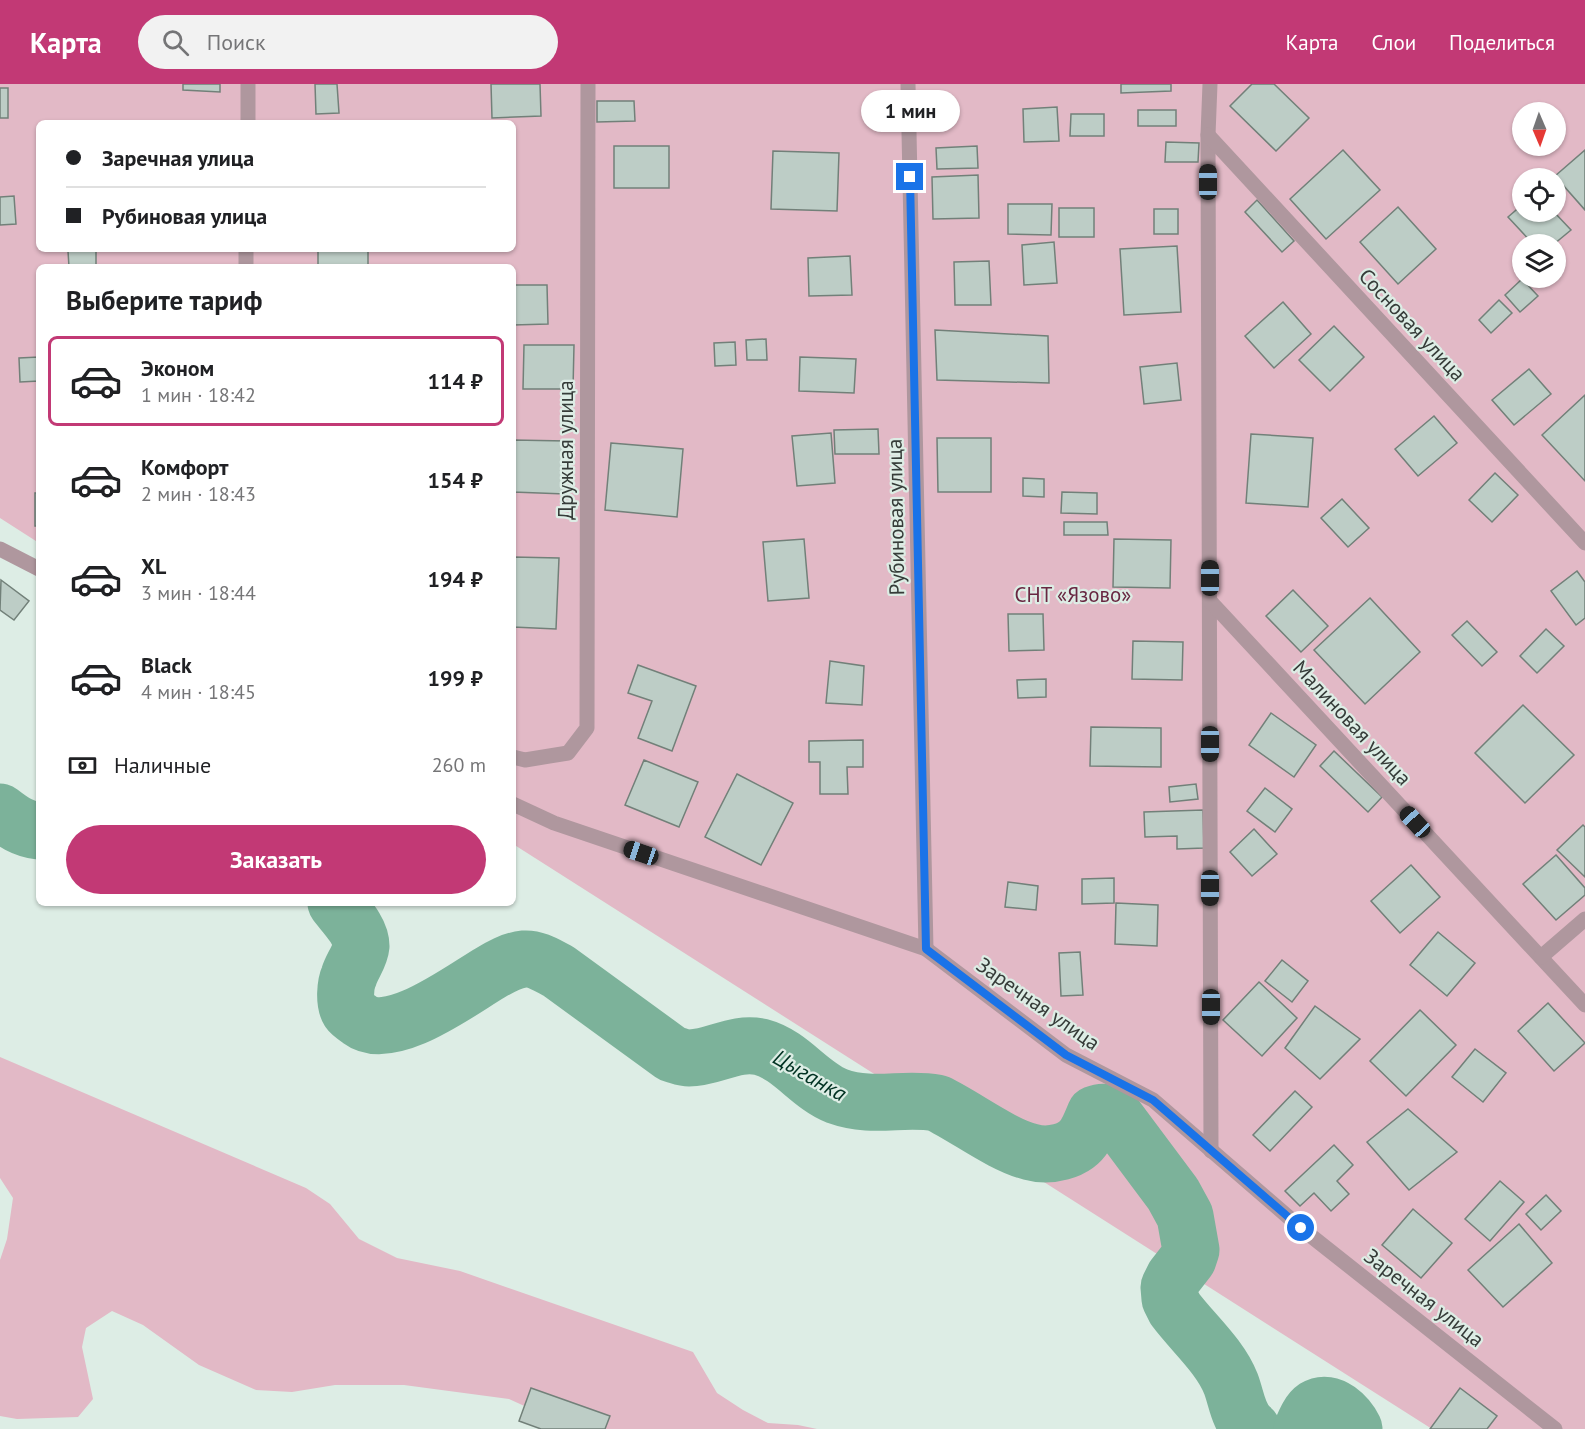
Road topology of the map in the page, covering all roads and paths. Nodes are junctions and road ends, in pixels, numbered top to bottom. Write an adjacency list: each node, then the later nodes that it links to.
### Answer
1 (248, 84): 5 (street)
2 (588, 84): 11 (street, Дружная улица)
3 (908, 84): 14 (street, Рубиновая улица)
4 (1210, 84): 6 (street)
5 (248, 120)
6 (1208, 135): 7 (street, Сосновая улица); 10 (street)
7 (1585, 543)
8 (0, 549): 9 (street)
9 (36, 567)
10 (1210, 601): 15 (street, Малиновая улица); 17 (street)
11 (516, 758)
12 (516, 805): 14 (street, Заречная улица)
13 (1585, 919): 15 (street)
14 (926, 949): 17 (street, Заречная улица)
15 (1541, 957): 16 (street, Малиновая улица)
16 (1585, 1005)
17 (1211, 1150): 18 (street, Заречная улица)
18 (1555, 1429)

